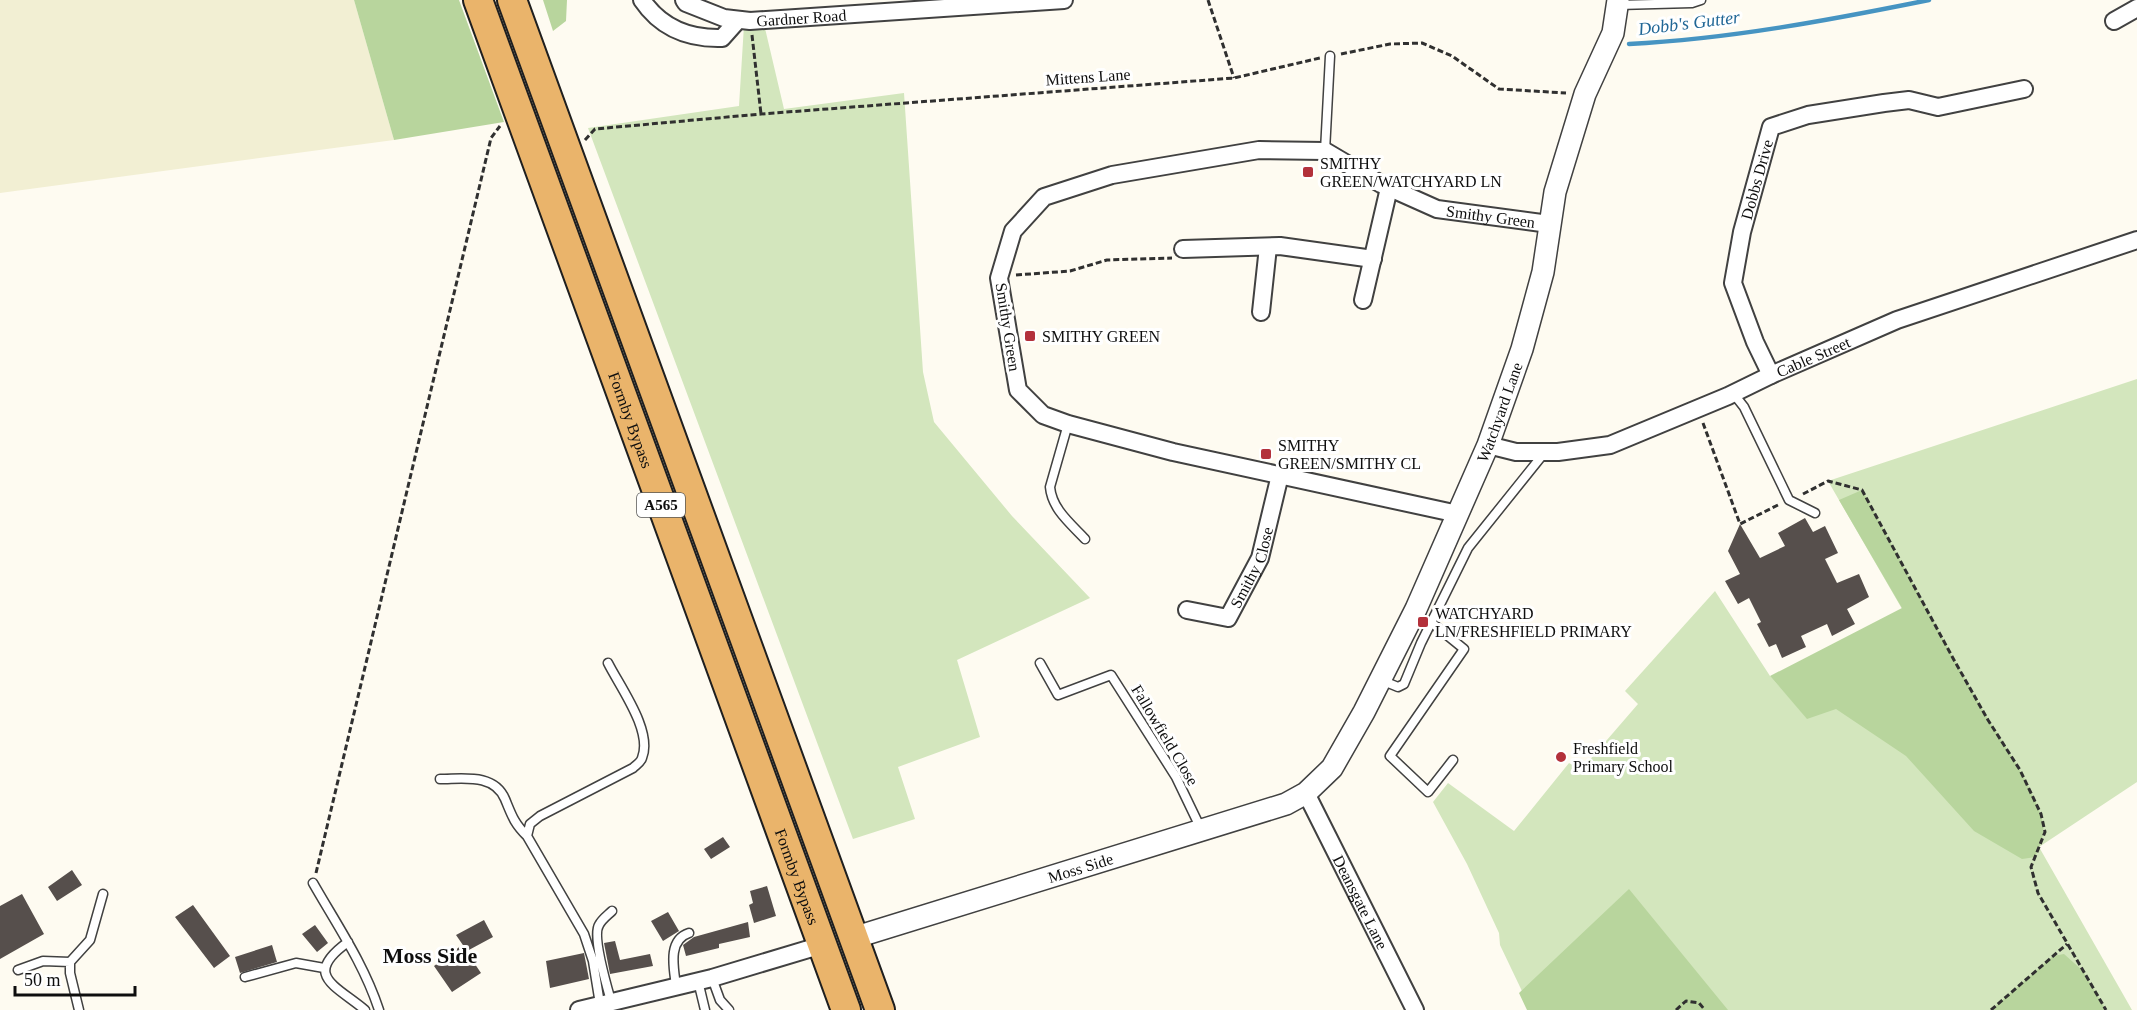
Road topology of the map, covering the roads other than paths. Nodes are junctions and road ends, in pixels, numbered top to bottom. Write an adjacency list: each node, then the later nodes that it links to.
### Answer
1 (478, 0): 49 (highway, Formby Bypass / A565)
2 (512, 0): 47 (highway, Formby Bypass / A565)
3 (642, 0): 11 (street)
4 (684, 0): 11 (street, Gardner Road)
5 (1064, 0): 7 (street, Gardner Road)
6 (1701, 0): 8 (lane)
7 (1033, 1): 9 (street, Gardner Road)
8 (1618, 2): 17 (street, Watchyard Lane)
9 (877, 7): 11 (street, Gardner Road)
10 (2137, 8): 12 (street)
11 (744, 21)
12 (2114, 21)
13 (1330, 56): 15 (lane)
14 (2024, 89): 24 (street, Dobbs Drive)
15 (1324, 151): 16 (street, Smithy Green); 26 (street, Smithy Green)
16 (1389, 188): 17 (street, Smithy Green); 21 (street)
17 (1549, 224): 27 (street, Watchyard Lane)
18 (2137, 240): 24 (street, Cable Street)
19 (1268, 247): 20 (street); 21 (street); 23 (street)
20 (1183, 249)
21 (1373, 259): 22 (street)
22 (1363, 300)
23 (1261, 312)
24 (1771, 375): 25 (street, Cable Street)
25 (1733, 393): 28 (street, Cable Street); 30 (lane)
26 (1068, 424): 29 (street, Smithy Green); 32 (lane)
27 (1488, 446): 28 (street, Cable Street); 31 (street, Watchyard Lane)
28 (1545, 452): 34 (lane)
29 (1280, 475): 31 (street, Smithy Green); 33 (street, Smithy Close)
30 (1815, 513)
31 (1458, 514): 37 (street, Watchyard Lane)
32 (1085, 539)
33 (1187, 610)
34 (1432, 623): 37 (lane); 38 (lane)
35 (608, 663): 42 (lane)
36 (1040, 663): 41 (lane, Fallowfield Close)
37 (1381, 680): 40 (street, Watchyard Lane)
38 (1454, 760)
39 (441, 779): 42 (lane)
40 (1306, 793): 41 (street, Moss Side); 65 (street, Deansgate Lane)
41 (1201, 830): 47 (street, Moss Side)
42 (527, 836): 56 (lane)
43 (313, 884): 48 (lane)
44 (102, 894): 50 (lane)
45 (612, 911): 56 (lane)
46 (689, 933): 55 (lane)
47 (853, 938): 64 (highway, Formby Bypass / A565)
48 (348, 942): 51 (lane); 59 (lane)
49 (822, 945): 54 (street); 63 (highway, Formby Bypass / A565)
50 (70, 962): 52 (lane); 57 (lane)
51 (324, 968): 53 (lane); 58 (lane)
52 (18, 970)
53 (245, 977)
54 (705, 979): 55 (street); 61 (lane); 62 (lane)
55 (676, 986): 56 (street)
56 (606, 1002): 60 (street)
57 (79, 1010)
58 (365, 1010)
59 (379, 1010)
60 (579, 1010)
61 (705, 1010)
62 (729, 1010)
63 (846, 1010)
64 (880, 1010)
65 (1415, 1010)

